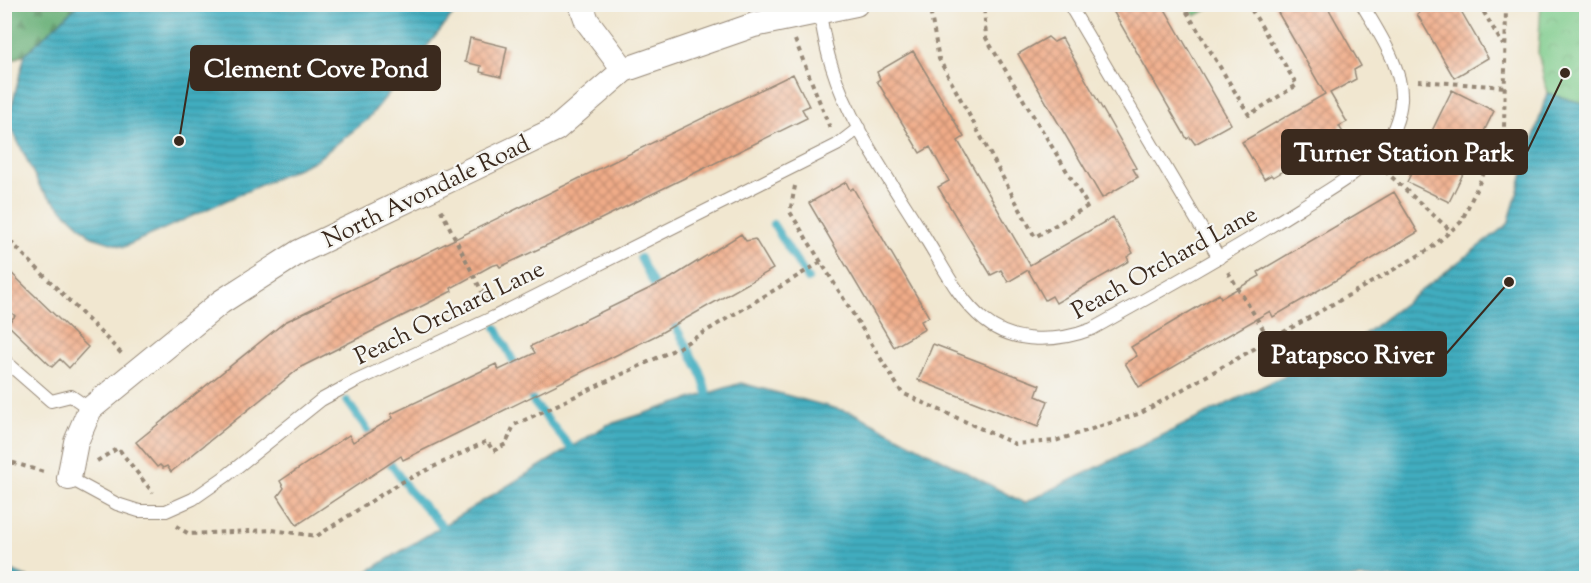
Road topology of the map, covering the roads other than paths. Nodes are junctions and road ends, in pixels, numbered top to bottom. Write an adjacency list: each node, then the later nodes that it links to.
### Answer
1 (581, 4): 6 (street)
2 (856, 4): 5 (street, North Avondale Road)
3 (1069, 4): 8 (lane)
4 (1362, 4): 8 (lane, Peach Orchard Lane)
5 (819, 10): 6 (street, North Avondale Road); 7 (lane, Peach Orchard Lane)
6 (624, 70): 10 (street, North Avondale Road)
7 (859, 128): 8 (lane, Peach Orchard Lane); 11 (lane, Peach Orchard Lane)
8 (1219, 258)
9 (4, 360): 10 (lane)
10 (90, 409): 11 (street, North Avondale Road)
11 (69, 478)

